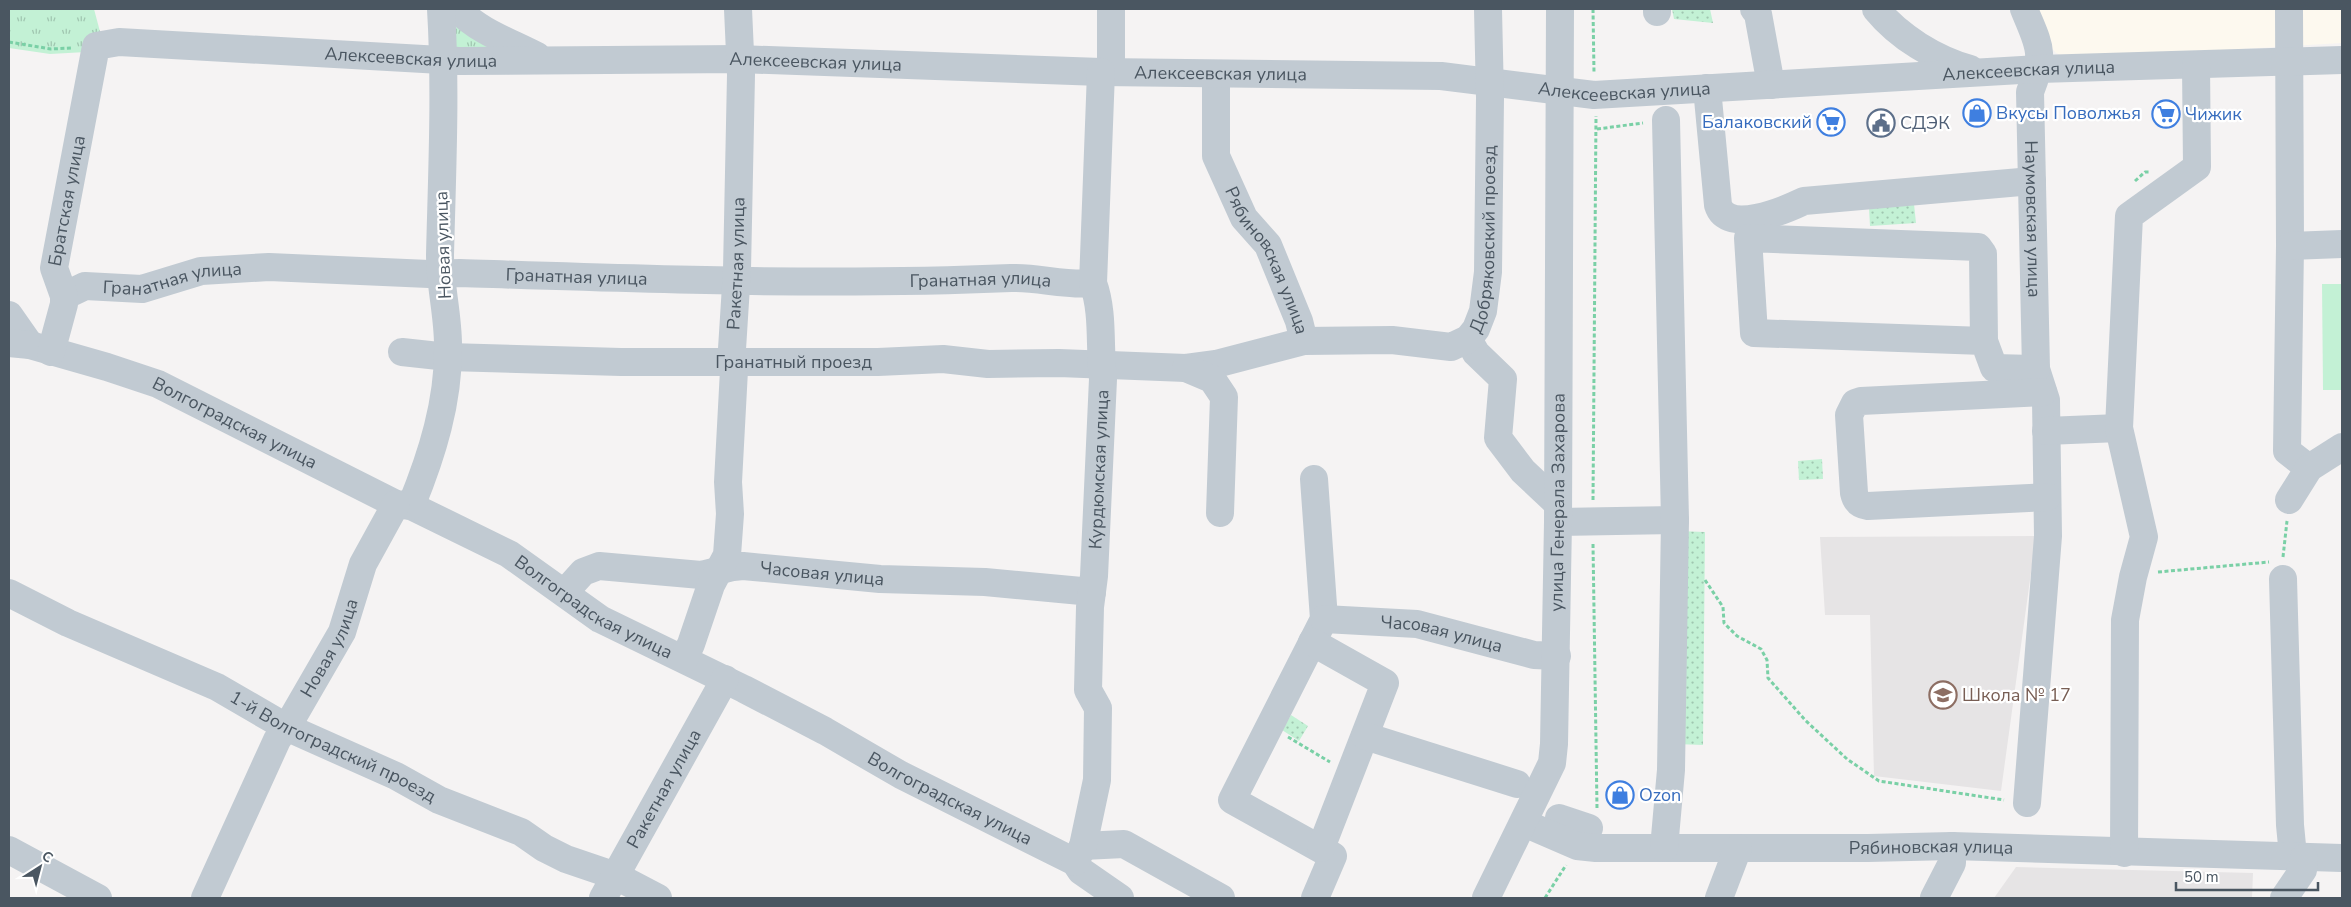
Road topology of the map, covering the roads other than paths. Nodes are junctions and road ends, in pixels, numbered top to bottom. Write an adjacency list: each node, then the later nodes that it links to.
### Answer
1 (441, 9): 13 (street, Новая улица)
2 (457, 9): 14 (street)
3 (738, 9): 12 (street, Ракетная улица)
4 (1111, 9): 19 (street, Курдюмская улица)
5 (1488, 9): 22 (street)
6 (1560, 9): 25 (street, улица Генерала Захарова)
7 (1754, 9): 23 (street)
8 (1876, 9): 20 (street)
9 (2024, 9): 18 (street, Наумовская улица)
10 (2289, 9): 16 (street)
11 (96, 46): 13 (street, Алексеевская улица); 33 (street, Братская улица)
12 (739, 59): 14 (street, Алексеевская улица); 19 (street, Алексеевская улица); 31 (street, Ракетная улица)
13 (444, 60): 14 (street, Алексеевская улица); 30 (street, Новая улица)
14 (546, 60)
15 (2342, 60): 16 (street, Алексеевская улица)
16 (2291, 61): 17 (street, Алексеевская улица); 29 (street)
17 (2196, 65): 18 (street, Алексеевская улица); 45 (street)
18 (2040, 69): 20 (street, Алексеевская улица); 27 (street, Наумовская улица)
19 (1106, 72): 21 (street, Алексеевская улица); 32 (street, Курдюмская улица)
20 (1984, 72): 23 (street, Алексеевская улица)
21 (1216, 75): 22 (street, Алексеевская улица); 36 (street, Рябиновская улица)
22 (1489, 81): 25 (street, Алексеевская улица); 35 (street, Добряковский проезд)
23 (1772, 85): 24 (street, Алексеевская улица)
24 (1707, 88): 25 (street, Алексеевская улица); 27 (street)
25 (1559, 92): 54 (street, улица Генерала Захарова)
26 (1666, 120): 55 (street)
27 (2032, 181): 44 (street, Наумовская улица)
28 (2342, 244): 29 (street)
29 (2290, 246): 48 (street)
30 (442, 274): 31 (street, Гранатная улица); 33 (street, Гранатная улица); 40 (street, Новая улица)
31 (736, 281): 32 (street, Гранатная улица); 41 (street, Ракетная улица)
32 (1093, 283): 42 (street, Курдюмская улица)
33 (64, 296): 38 (street)
34 (9, 314): 38 (street)
35 (1468, 339): 36 (street, Рябиновская улица); 54 (street, Добряковский проезд)
36 (1304, 341): 43 (street)
37 (1984, 341): 37 (street); 44 (street)
38 (25, 343): 52 (street, Волгоградская улица)
39 (402, 352): 40 (street, Гранатный проезд)
40 (448, 357): 41 (street, Гранатный проезд); 52 (street, Новая улица)
41 (733, 360): 42 (street, Гранатный проезд); 56 (street, Ракетная улица)
42 (1101, 365): 43 (street, Гранатный проезд); 59 (street, Курдюмская улица)
43 (1186, 368): 53 (street)
44 (2039, 380): 46 (street, Наумовская улица); 50 (street)
45 (2119, 428): 46 (street); 77 (street)
46 (2046, 431): 50 (street, Наумовская улица)
47 (2342, 448): 48 (street)
48 (2309, 468): 51 (street)
49 (1314, 479): 61 (street)
50 (2047, 497): 68 (street, Наумовская улица)
51 (2289, 500)
52 (403, 505): 58 (street, Волгоградская улица); 65 (street, Новая улица)
53 (1220, 513)
54 (1558, 513): 55 (street); 62 (street, улица Генерала Захарова)
55 (1675, 520): 74 (street)
56 (720, 570): 58 (street, Часовая улица); 59 (street, Часовая улица); 63 (street, Ракетная улица)
57 (2283, 570): 79 (street)
58 (565, 592): 63 (street, Волгоградская улица)
59 (1092, 592): 78 (street, Курдюмская улица)
60 (9, 593): 65 (street, 1-й Волгоградский проезд)
61 (1318, 630): 62 (street, Часовая улица); 66 (street); 73 (street)
62 (1557, 656): 70 (street, улица Генерала Захарова)
63 (684, 659): 64 (street, Волгоградская улица)
64 (725, 679): 78 (street, Волгоградская улица); 81 (street, Ракетная улица)
65 (286, 727): 81 (street, 1-й Волгоградский проезд); 83 (street, Новая улица)
66 (1364, 736): 67 (street); 73 (street)
67 (1517, 784)
68 (2027, 803)
69 (1559, 818): 71 (street)
70 (1524, 823): 71 (street, Рябиновская улица); 88 (street, улица Генерала Захарова)
71 (1583, 837): 74 (street, Рябиновская улица)
72 (1952, 846): 75 (street, Рябиновская улица); 77 (street, Рябиновская улица); 90 (street)
73 (1321, 848): 87 (street)
74 (1664, 848): 75 (street, Рябиновская улица)
75 (1738, 848): 89 (street)
76 (9, 850): 82 (street)
77 (2124, 853): 79 (street, Рябиновская улица)
78 (1079, 854): 85 (street, Волгоградская улица); 86 (street)
79 (2299, 857): 80 (street, Рябиновская улица); 91 (street)
80 (2342, 858)
81 (609, 887): 84 (street, 1-й Волгоградский проезд)
82 (98, 898)
83 (205, 898)
84 (658, 898)
85 (1120, 898)
86 (1221, 898)
87 (1315, 898)
88 (1486, 898)
89 (1720, 898)
90 (1934, 898)
91 (2284, 898)

